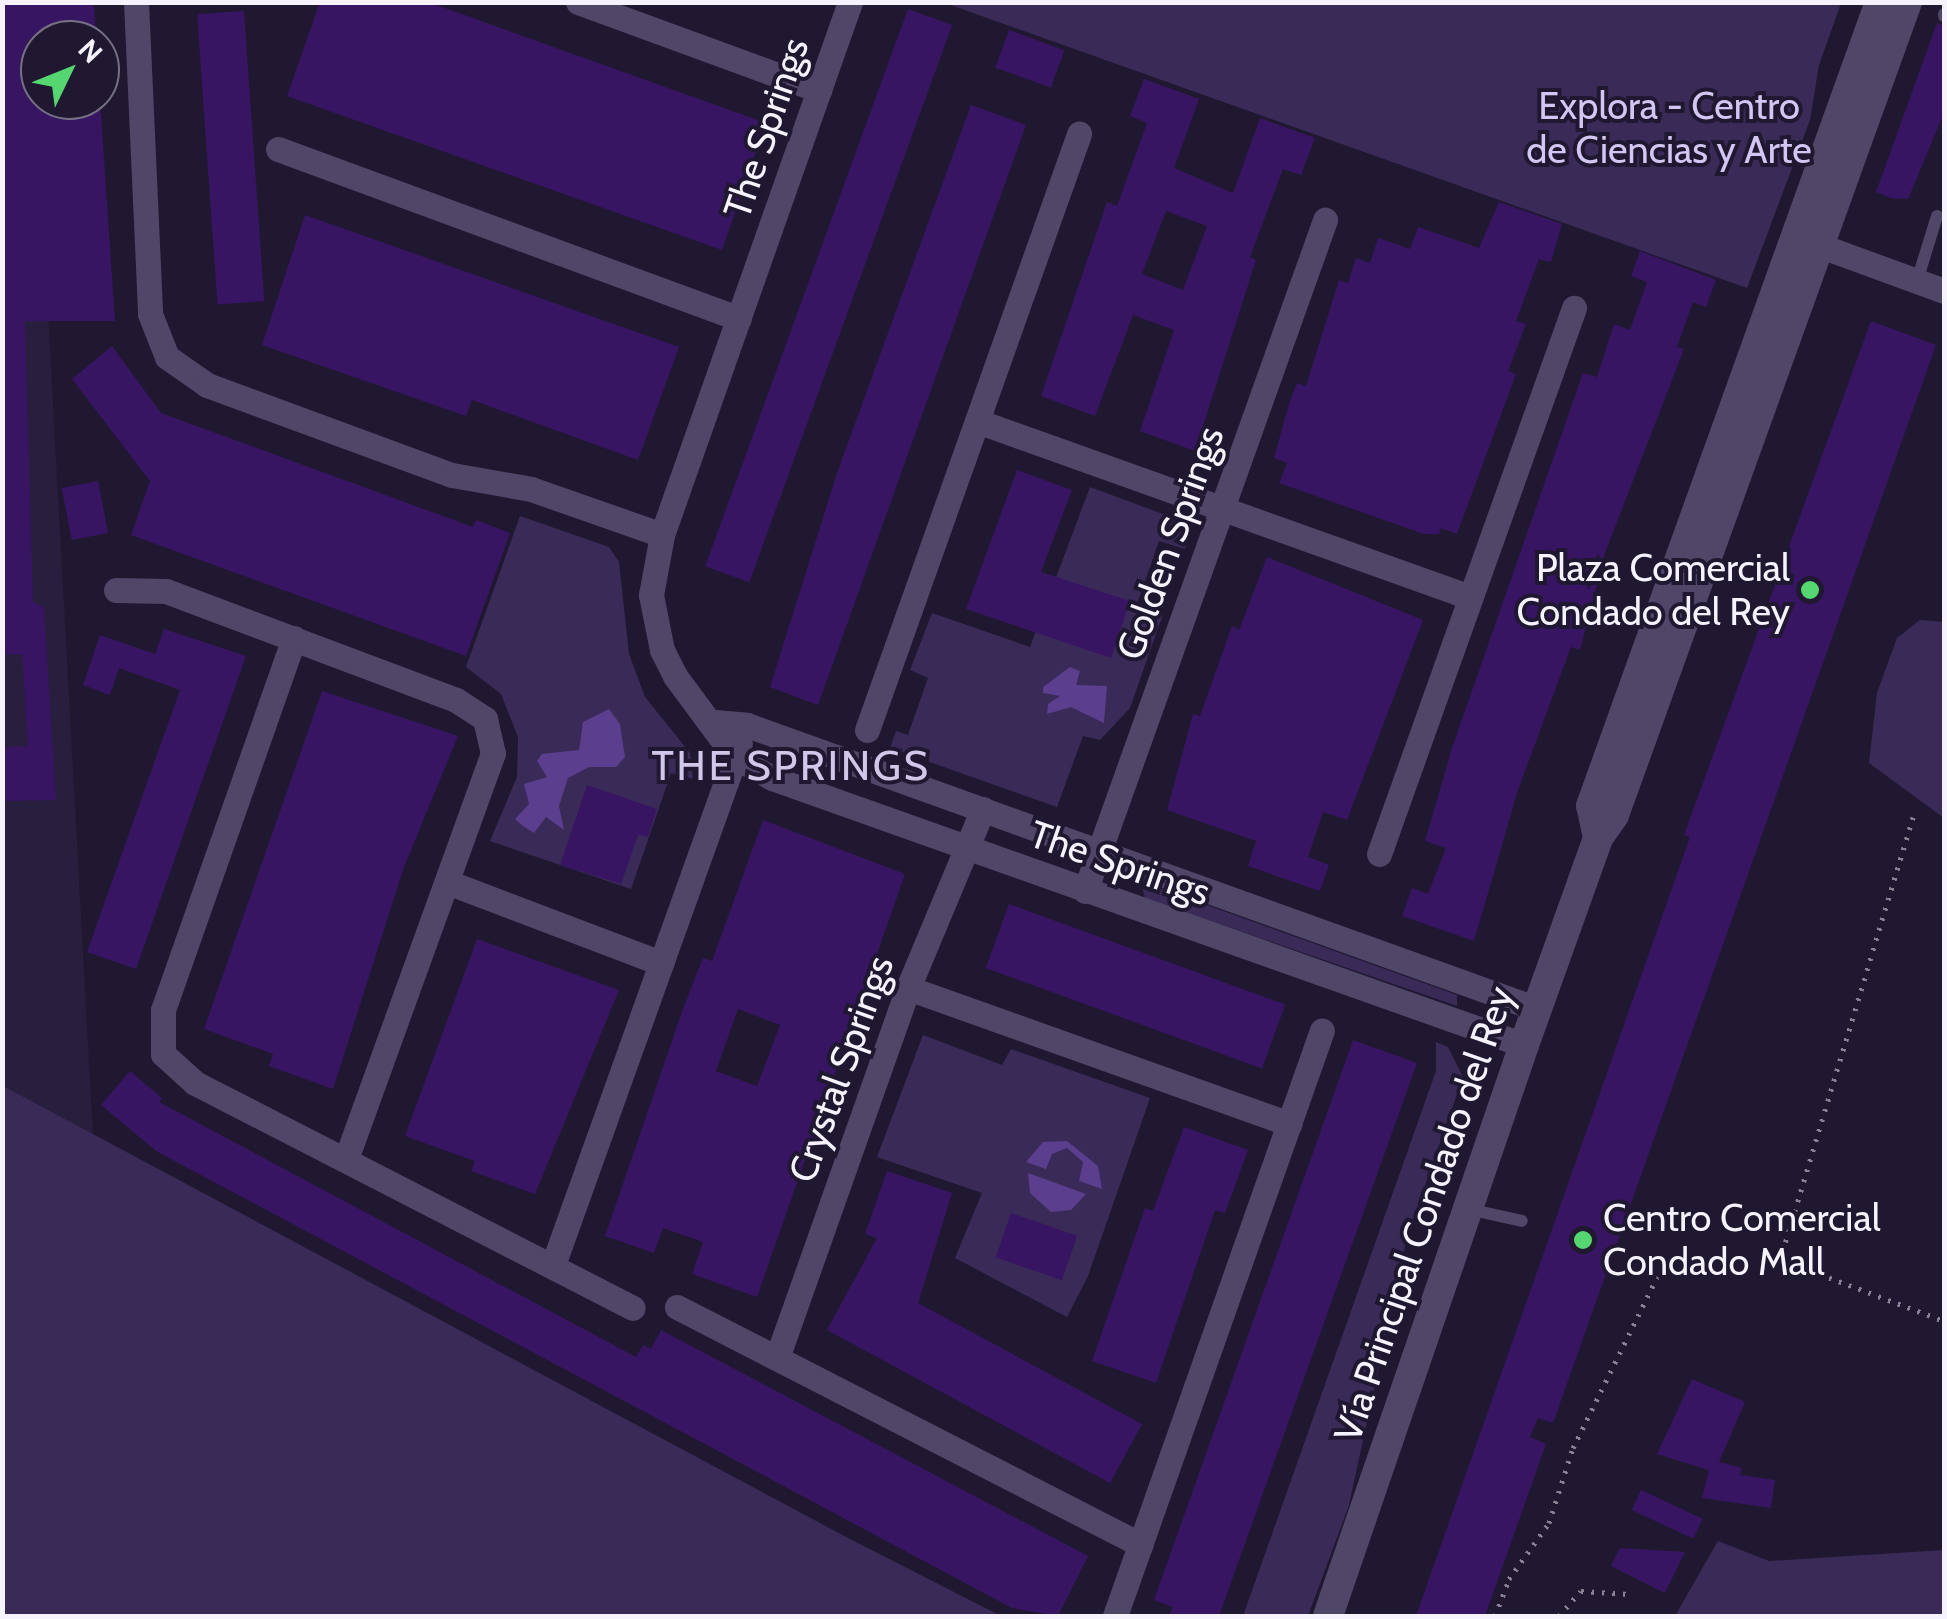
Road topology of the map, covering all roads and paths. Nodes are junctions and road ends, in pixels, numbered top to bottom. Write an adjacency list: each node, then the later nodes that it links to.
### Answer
1 (136, 2): 20 (street)
2 (578, 2): 6 (street)
3 (850, 2): 6 (street, The Springs)
4 (1880, 2): 9 (street, Vía Principal Condado del Rey)
5 (1907, 2): 12 (street, Vía Principal Condado del Rey)
6 (819, 90): 17 (street, The Springs)
7 (1079, 134): 18 (street)
8 (278, 150): 17 (street)
9 (1804, 211): 12 (street); 13 (street, Vía Principal Condado del Rey)
10 (1937, 216): 14 (lane)
11 (1325, 220): 19 (street, Golden Springs)
12 (1822, 246): 13 (street); 14 (street); 30 (street, Vía Principal Condado del Rey)
13 (1787, 257): 30 (street, Vía Principal Condado del Rey)
14 (1917, 281): 15 (street)
15 (1944, 291)
16 (1574, 308): 22 (street)
17 (739, 318): 20 (street, The Springs)
18 (976, 422): 19 (street); 26 (street)
19 (1222, 509): 22 (street); 32 (street, Golden Springs)
20 (662, 536): 24 (street, The Springs)
21 (116, 590): 23 (street)
22 (1470, 597): 33 (street)
23 (294, 638): 34 (street); 42 (street)
24 (715, 722): 25 (street, The Springs); 27 (street, The Springs)
25 (747, 725): 27 (street); 28 (street, The Springs)
26 (866, 730)
27 (735, 757): 31 (street, The Springs); 36 (street)
28 (983, 810): 31 (street, Crystal Springs); 32 (street, The Springs)
29 (1913, 817): 49 (path)
30 (1598, 838): 38 (street, Vía Principal Condado del Rey)
31 (968, 850): 35 (street, The Springs); 37 (street, Crystal Springs)
32 (1099, 851): 35 (street, Golden Springs); 38 (street, The Springs)
33 (1379, 854)
34 (450, 883): 36 (street); 42 (street)
35 (1085, 890): 40 (street, The Springs)
36 (662, 962): 45 (street)
37 (908, 988): 41 (street); 50 (street, Crystal Springs)
38 (1537, 1009): 40 (street, Vía Principal Condado del Rey)
39 (1322, 1030): 41 (street)
40 (1524, 1045): 43 (street, Vía Principal Condado del Rey)
41 (1289, 1124): 51 (street)
42 (346, 1158): 45 (street)
43 (1465, 1209): 44 (lane); 54 (street, Vía Principal Condado del Rey)
44 (1522, 1221)
45 (553, 1265): 48 (street)
46 (1662, 1267): 55 (path)
47 (677, 1307): 50 (street)
48 (633, 1308)
49 (1944, 1320)
50 (776, 1358): 51 (street)
51 (1140, 1544): 53 (street)
52 (1628, 1594): 56 (path)
53 (1115, 1616)
54 (1328, 1616)
55 (1495, 1616)
56 (1559, 1616)

